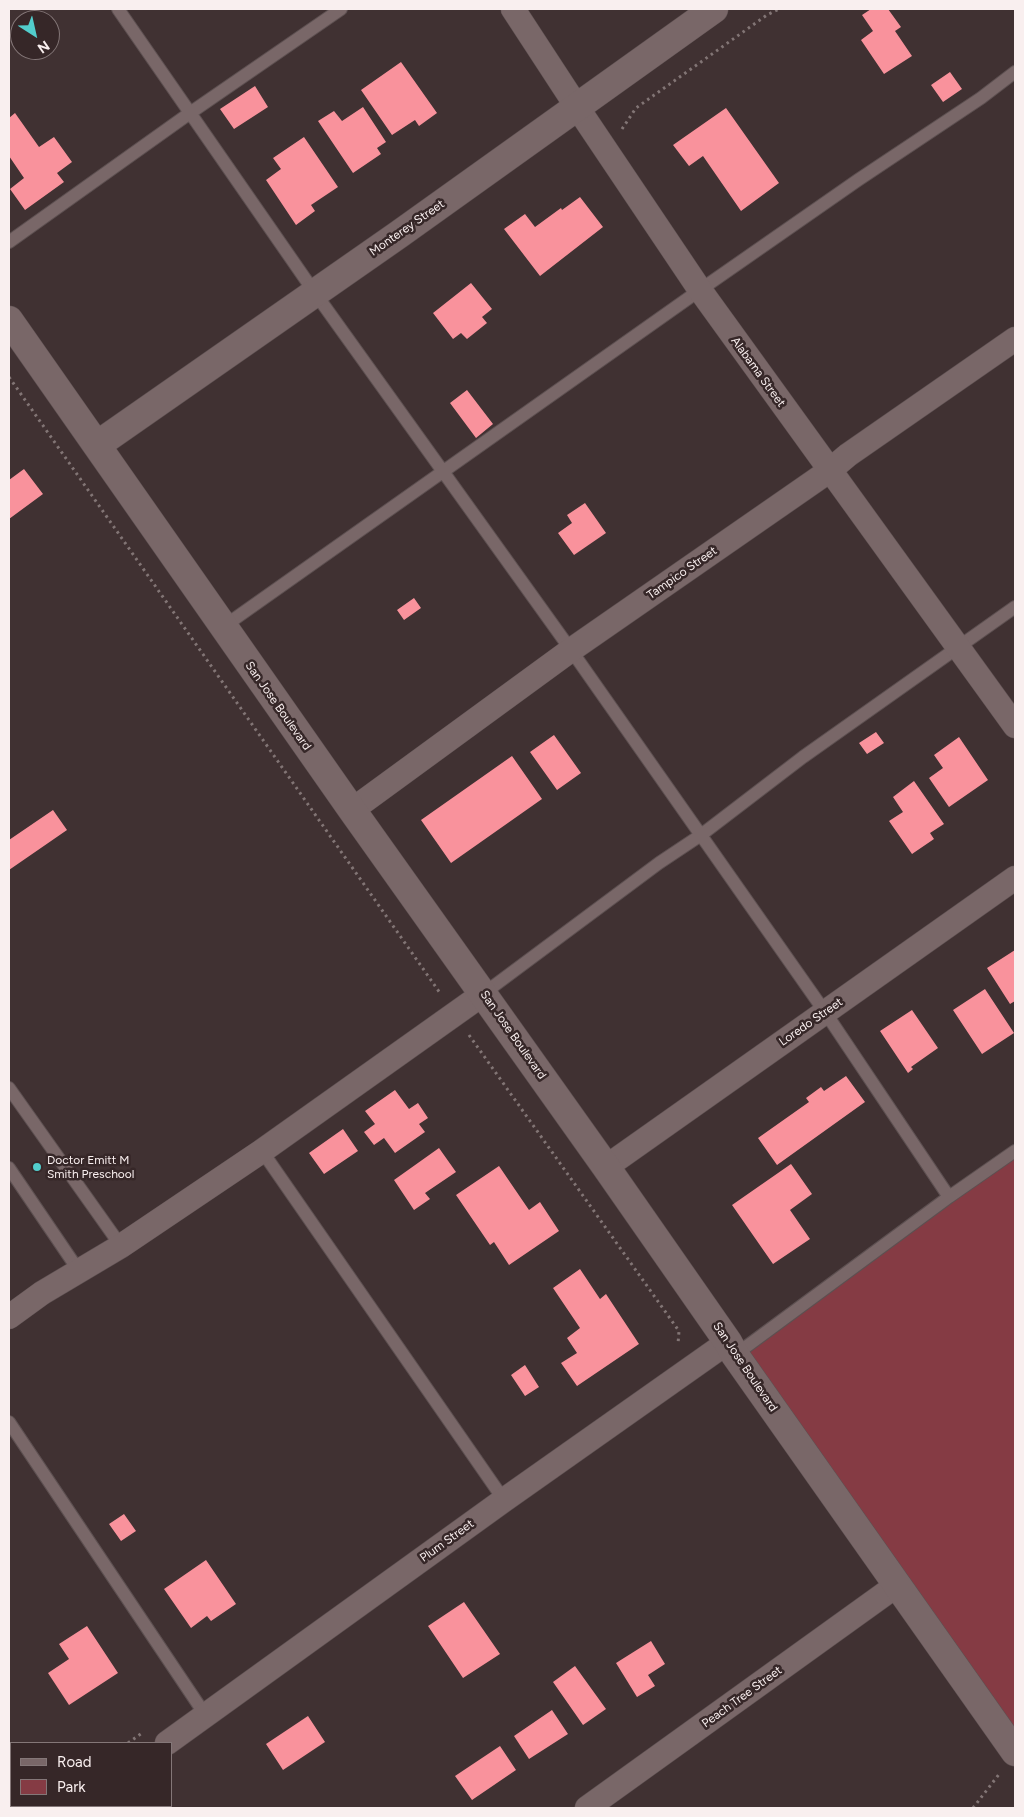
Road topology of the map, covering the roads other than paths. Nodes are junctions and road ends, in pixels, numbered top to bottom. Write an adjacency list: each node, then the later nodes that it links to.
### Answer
1 (118, 9): 7 (lane)
2 (341, 9): 7 (lane)
3 (514, 9): 6 (street, Alabama Street)
4 (714, 9): 6 (street, Monterey Street)
5 (1015, 72): 9 (lane)
6 (577, 107): 9 (street, Alabama Street); 10 (street, Monterey Street)
7 (190, 113): 8 (lane); 10 (lane)
8 (9, 242)
9 (700, 290): 14 (street, Alabama Street); 15 (lane)
10 (315, 293): 13 (street, Monterey Street); 15 (lane)
11 (9, 320): 13 (street, San Jose Boulevard)
12 (1015, 339): 14 (street, Tampico Street)
13 (97, 445): 17 (street, San Jose Boulevard)
14 (829, 471): 18 (street, Alabama Street); 19 (street, Tampico Street)
15 (444, 472): 17 (lane); 19 (lane)
16 (1015, 607): 18 (lane)
17 (223, 627): 21 (street, San Jose Boulevard)
18 (958, 649): 20 (street, Alabama Street); 22 (lane)
19 (571, 650): 21 (street, Tampico Street); 22 (lane)
20 (1015, 726)
21 (352, 810): 24 (street, San Jose Boulevard)
22 (701, 835): 24 (lane); 25 (lane)
23 (1015, 878): 25 (street, Loredo Street)
24 (483, 994): 27 (street); 29 (street, San Jose Boulevard)
25 (825, 1012): 29 (street, Loredo Street); 31 (lane)
26 (9, 1088): 32 (lane)
27 (262, 1151): 32 (street); 37 (lane)
28 (1015, 1151): 31 (lane)
29 (606, 1167): 35 (street, San Jose Boulevard)
30 (9, 1168): 33 (lane)
31 (949, 1196): 35 (lane)
32 (121, 1246): 33 (street)
33 (79, 1270): 34 (street)
34 (9, 1317)
35 (731, 1348): 37 (street, Plum Street); 38 (street, San Jose Boulevard)
36 (9, 1422): 39 (lane)
37 (504, 1500): 39 (street, Plum Street)
38 (897, 1585): 41 (street, San Jose Boulevard); 42 (street, Peach Tree Street)
39 (206, 1716): 40 (street, Plum Street)
40 (168, 1742)
41 (1011, 1761)
42 (587, 1808)

